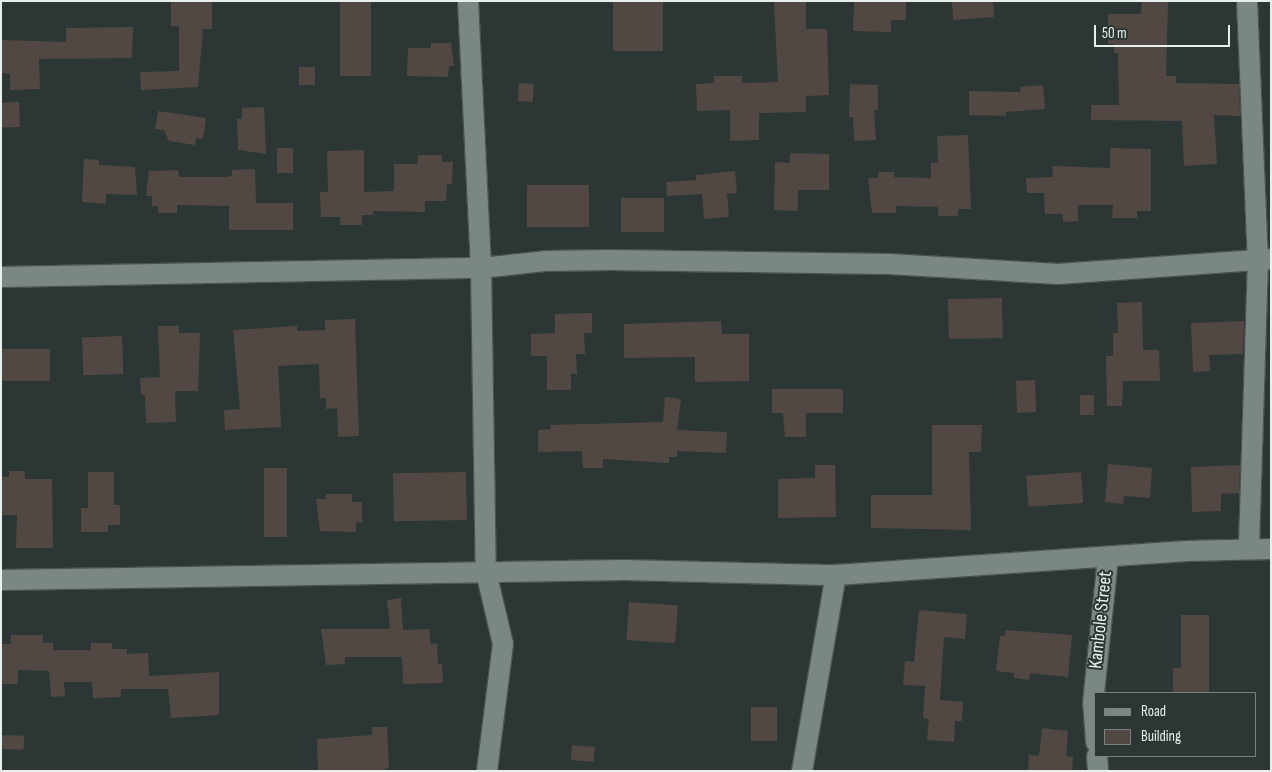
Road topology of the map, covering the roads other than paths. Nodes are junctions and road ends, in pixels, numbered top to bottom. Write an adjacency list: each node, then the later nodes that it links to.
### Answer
1 (468, 1): 4 (street)
2 (1247, 1): 3 (street)
3 (1264, 259): 4 (street); 6 (street)
4 (482, 268): 5 (street); 9 (street)
5 (1, 277)
6 (1249, 548): 7 (street); 8 (street)
7 (1271, 549)
8 (1108, 558): 10 (street); 12 (street, Kambole Street)
9 (486, 572): 10 (street); 11 (street); 16 (street)
10 (836, 575): 17 (street)
11 (1, 580)
12 (1094, 692)
13 (1094, 693): 14 (street, Kambole Street)
14 (1094, 716)
15 (1097, 757): 18 (street)
16 (487, 771)
17 (802, 771)
18 (1098, 771)

